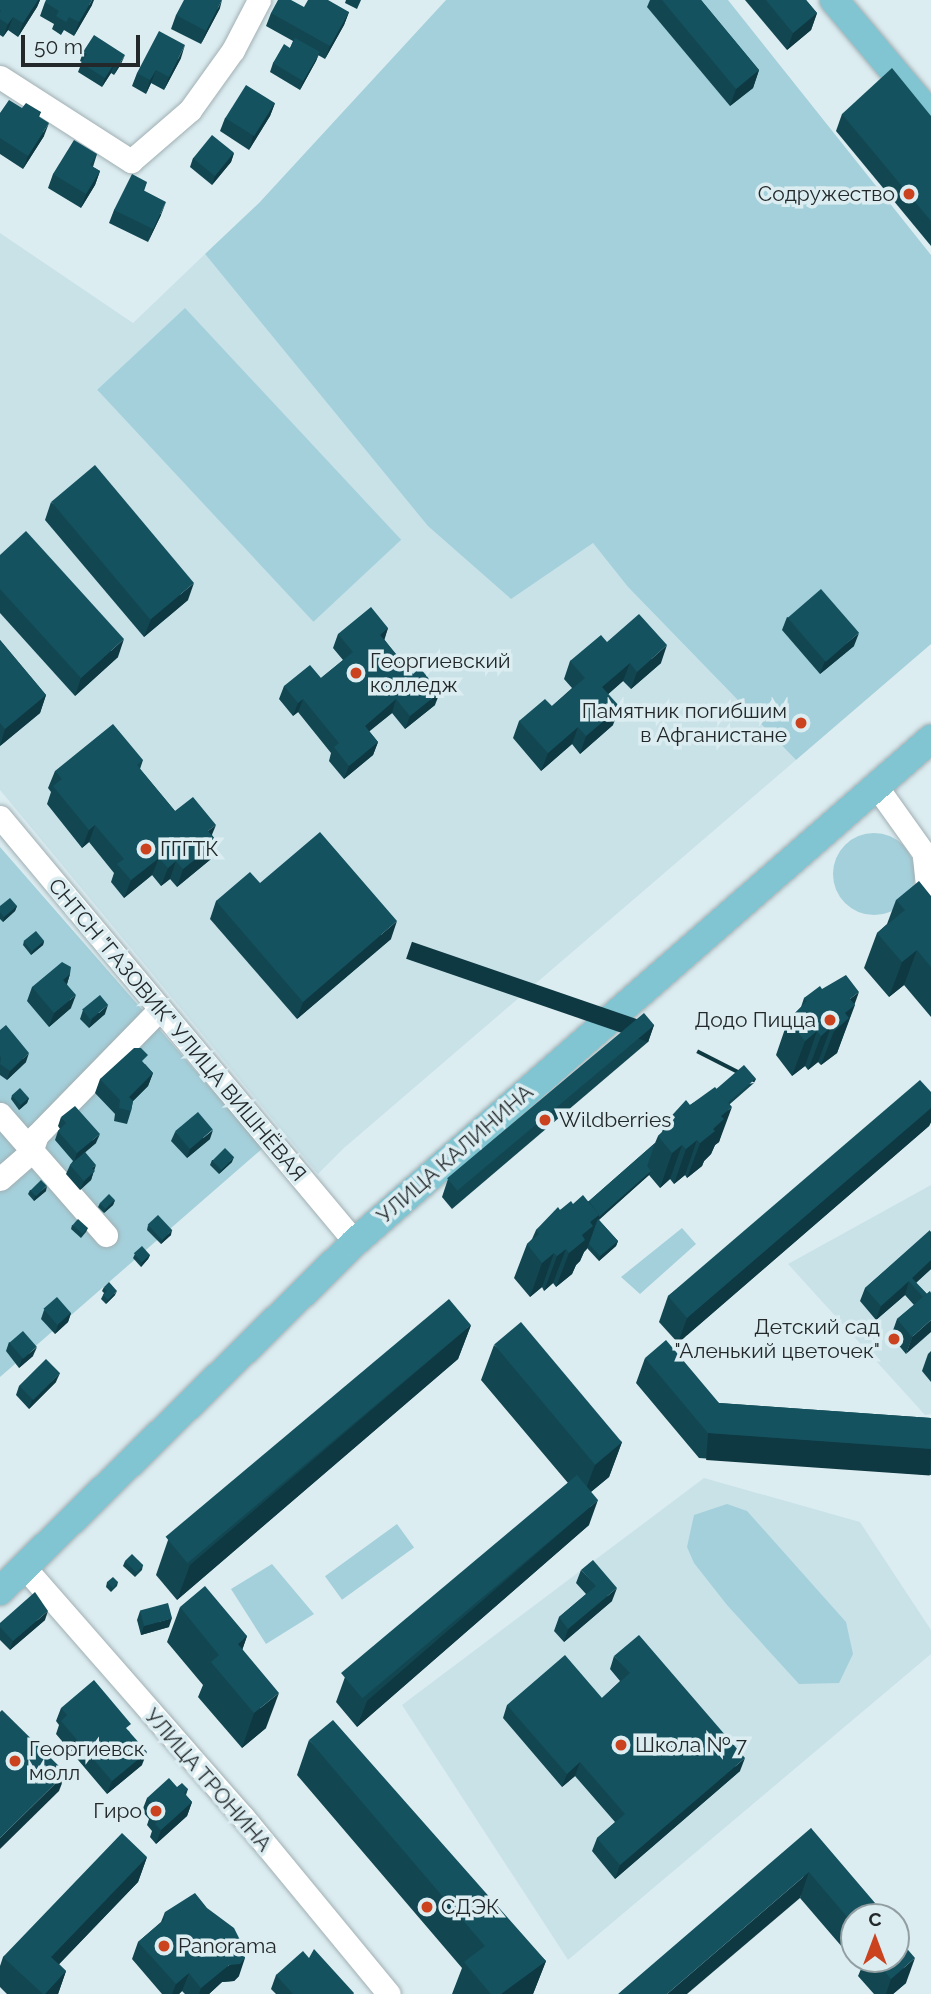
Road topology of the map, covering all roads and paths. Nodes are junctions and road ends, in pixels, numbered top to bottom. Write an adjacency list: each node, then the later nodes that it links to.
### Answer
1 (259, 0): 3 (street)
2 (834, 0): 4 (main road)
3 (0, 76)
4 (931, 115)
5 (931, 739): 6 (main road, УЛИЦА КАЛИНИНА)
6 (876, 786): 8 (street); 15 (main road, УЛИЦА КАЛИНИНА)
7 (0, 817): 10 (street, СНТСН "ГАЗОВИК" УЛИЦА ВИШНЁВАЯ)
8 (928, 860): 9 (street)
9 (931, 892)
10 (160, 1009): 12 (street); 15 (street, СНТСН "ГАЗОВИК" УЛИЦА ВИШНЁВАЯ)
11 (0, 1114): 12 (street)
12 (31, 1152): 13 (street); 14 (street)
13 (0, 1179)
14 (106, 1235)
15 (355, 1242): 16 (main road, УЛИЦА КАЛИНИНА)
16 (25, 1568): 17 (main road, УЛИЦА КАЛИНИНА); 18 (street, УЛИЦА ТРОНИНА)
17 (0, 1591)
18 (389, 1994)

